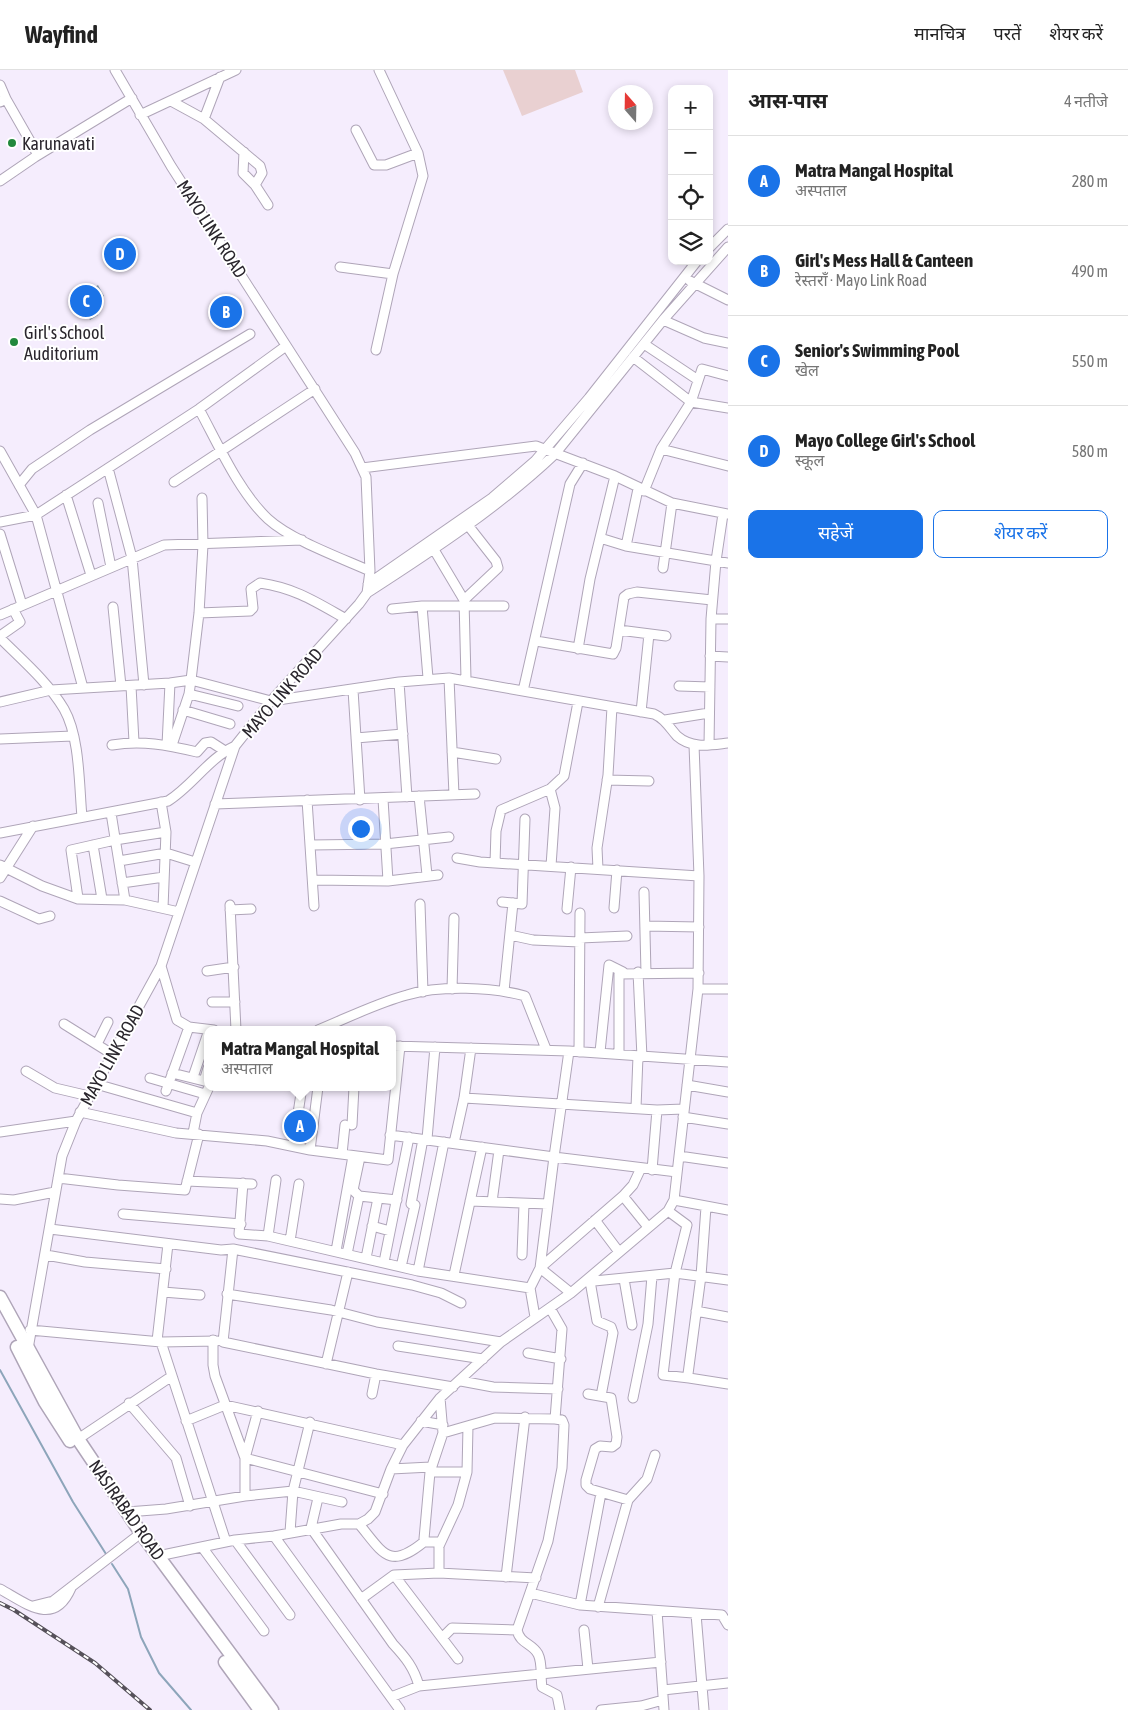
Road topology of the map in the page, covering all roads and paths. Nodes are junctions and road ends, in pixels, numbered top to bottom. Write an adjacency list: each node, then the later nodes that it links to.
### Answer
1 (115, 70): 6 (street, MAYO LINK ROAD)
2 (236, 70): 4 (street)
3 (379, 70): 13 (street)
4 (220, 77): 8 (street); 10 (street)
5 (0, 85): 7 (street)
6 (132, 98): 9 (street, MAYO LINK ROAD); 14 (street)
7 (3, 101): 14 (street)
8 (171, 101): 9 (street); 10 (street)
9 (140, 115): 31 (street, MAYO LINK ROAD)
10 (204, 119): 12 (street)
11 (356, 130): 13 (street)
12 (244, 152): 16 (street); 16 (street)
13 (418, 152): 23 (street)
14 (38, 155): 15 (street)
15 (0, 181)
16 (255, 184): 17 (street)
17 (268, 205)
18 (728, 229): 19 (street)
19 (713, 244)
20 (728, 247): 25 (street)
21 (694, 265): 24 (street)
22 (340, 267): 23 (street)
23 (393, 274): 32 (street)
24 (684, 277): 25 (street); 40 (street)
25 (694, 284): 26 (street); 27 (street)
26 (728, 300)
27 (662, 320): 29 (street); 30 (street)
28 (250, 334): 51 (street)
29 (728, 343)
30 (644, 344): 33 (street); 35 (street)
31 (286, 346): 36 (street, MAYO LINK ROAD); 39 (street)
32 (376, 350)
33 (633, 357): 37 (street); 44 (street)
34 (728, 376): 35 (street)
35 (698, 380): 37 (street)
36 (315, 389): 42 (street); 48 (street, MAYO LINK ROAD)
37 (691, 402): 38 (street); 41 (street)
38 (728, 408)
39 (199, 409): 42 (street); 47 (street)
40 (547, 448): 44 (street); 48 (street); 76 (street)
41 (661, 449): 46 (street); 52 (street)
42 (221, 451): 50 (street); 63 (street)
43 (0, 452): 51 (street)
44 (555, 454): 45 (street); 60 (street)
45 (583, 463): 49 (street); 93 (street)
46 (728, 466)
47 (108, 468): 53 (street); 68 (street)
48 (362, 468): 73 (street, MAYO LINK ROAD)
49 (615, 476): 52 (street); 62 (street)
50 (174, 482)
51 (19, 486): 58 (street)
52 (641, 490): 56 (street); 65 (street)
53 (66, 495): 58 (street); 74 (street)
54 (202, 498): 64 (street)
55 (98, 503): 71 (street)
56 (672, 503): 57 (street); 67 (street)
57 (726, 514): 69 (street)
58 (36, 515): 59 (street); 75 (street)
59 (0, 522)
60 (467, 524): 66 (street); 78 (street)
61 (0, 534): 81 (street)
62 (600, 538): 65 (street); 94 (street)
63 (302, 540): 64 (street); 73 (street)
64 (203, 544): 68 (street); 85 (street)
65 (626, 546): 67 (street)
66 (434, 548): 76 (street); 78 (street)
67 (665, 554): 69 (street); 72 (street)
68 (132, 558): 71 (street); 103 (street)
69 (716, 561): 70 (street); 77 (street)
70 (728, 563)
71 (112, 567): 74 (street)
72 (663, 568)
73 (370, 571): 76 (street, MAYO LINK ROAD)
74 (91, 575): 75 (street)
75 (56, 589): 81 (street); 108 (street)
76 (368, 589): 86 (street, MAYO LINK ROAD)
77 (712, 600): 87 (street); 89 (street)
78 (464, 603): 79 (street); 80 (street); 99 (street)
79 (422, 606): 83 (street); 97 (street)
80 (504, 606)
81 (17, 607): 84 (street); 92 (street)
82 (113, 607): 104 (street)
83 (392, 609)
84 (1, 612)
85 (199, 613): 86 (street); 100 (street)
86 (346, 619): 113 (street, MAYO LINK ROAD)
87 (711, 619): 88 (street); 95 (street)
88 (728, 619)
89 (619, 630): 90 (street); 94 (street)
90 (649, 634): 91 (street); 119 (street)
91 (666, 636)
92 (0, 637): 109 (street)
93 (536, 641): 94 (street); 111 (street)
94 (578, 649)
95 (710, 656): 96 (street); 107 (street)
96 (728, 657)
97 (428, 678): 98 (street); 101 (street)
98 (449, 678): 99 (street); 135 (street)
99 (466, 679): 111 (street)
100 (191, 680): 102 (street); 112 (street); 113 (street)
101 (399, 682): 110 (street); 123 (street)
102 (170, 683): 103 (street); 130 (street)
103 (144, 685): 105 (street)
104 (121, 686): 105 (street); 108 (street)
105 (131, 686): 127 (street)
106 (679, 686): 107 (street)
107 (710, 687): 120 (street)
108 (83, 688): 109 (street)
109 (51, 690): 114 (street); 124 (street)
110 (353, 690): 113 (street); 125 (street)
111 (523, 691): 115 (street)
112 (189, 694): 116 (street); 118 (street)
113 (271, 701): 133 (street, MAYO LINK ROAD)
114 (0, 702)
115 (578, 702): 117 (street); 139 (street)
116 (238, 706)
117 (612, 707): 119 (street); 137 (street)
118 (184, 710): 122 (street); 130 (street)
119 (641, 712): 121 (street)
120 (710, 712): 121 (street); 132 (street)
121 (665, 720): 131 (street)
122 (230, 724)
123 (403, 734): 125 (street); 143 (street)
124 (73, 736): 126 (street); 150 (street)
125 (356, 738): 146 (street)
126 (0, 739)
127 (134, 742): 129 (street); 130 (street)
128 (728, 743): 132 (street)
129 (112, 745)
130 (170, 745): 134 (street)
131 (694, 745): 132 (street); 174 (street)
132 (709, 745)
133 (235, 746): 134 (street); 148 (street, MAYO LINK ROAD)
134 (219, 747): 147 (street)
135 (452, 752): 136 (street); 141 (street)
136 (496, 759)
137 (607, 780): 138 (street); 170 (street)
138 (649, 781)
139 (550, 789): 165 (street); 167 (street)
140 (475, 794): 141 (street)
141 (454, 795): 142 (street)
142 (420, 796): 143 (street); 157 (street)
143 (407, 798): 144 (street)
144 (383, 799): 146 (street); 158 (street)
145 (307, 800): 146 (street); 148 (street); 160 (street)
146 (360, 800)
147 (161, 802): 149 (street); 153 (street)
148 (215, 804): 164 (street, MAYO LINK ROAD)
149 (111, 813): 150 (street); 156 (street)
150 (82, 817): 152 (street)
151 (525, 819): 166 (street)
152 (34, 826): 154 (street); 168 (street)
153 (166, 832): 156 (street); 161 (street)
154 (0, 833)
155 (449, 837): 157 (street)
156 (115, 840): 159 (street); 163 (street)
157 (423, 840): 158 (street); 172 (street)
158 (385, 844): 160 (street); 178 (street)
159 (93, 845): 181 (street); 182 (street)
160 (312, 845): 177 (street)
161 (166, 853): 163 (street); 164 (street); 175 (street)
162 (457, 858): 165 (street)
163 (119, 861): 179 (street)
164 (195, 862): 193 (street, MAYO LINK ROAD)
165 (495, 863): 166 (street)
166 (523, 865): 167 (street); 186 (street)
167 (551, 866): 169 (street)
168 (3, 867): 176 (street); 181 (street)
169 (571, 867): 170 (street); 192 (street)
170 (598, 869): 171 (street)
171 (617, 870): 174 (street); 190 (street)
172 (427, 875): 173 (street); 178 (street)
173 (438, 875)
174 (699, 876): 198 (street)
175 (164, 877): 179 (street); 189 (street)
176 (0, 878)
177 (314, 880): 178 (street); 188 (street)
178 (388, 881)
179 (122, 883): 183 (street)
180 (644, 892): 197 (street)
181 (78, 898): 182 (street)
182 (102, 899): 183 (street)
183 (125, 900): 189 (street)
184 (0, 901): 195 (street)
185 (502, 902): 186 (street)
186 (513, 903): 199 (street)
187 (420, 904): 212 (street)
188 (314, 906)
189 (163, 908): 193 (street)
190 (614, 908)
191 (251, 909): 203 (street)
192 (567, 909)
193 (179, 912): 202 (street, MAYO LINK ROAD)
194 (580, 913): 201 (street)
195 (50, 916)
196 (454, 918): 208 (street)
197 (645, 926): 198 (street); 206 (street)
198 (699, 927): 207 (street)
199 (510, 935): 201 (street); 211 (street)
200 (627, 936): 201 (street)
201 (580, 940): 228 (street)
202 (161, 966): 219 (street); 230 (street, MAYO LINK ROAD)
203 (234, 967): 204 (street); 214 (street)
204 (207, 971)
205 (623, 972): 206 (street); 229 (street); 231 (street)
206 (642, 972): 207 (street); 232 (street)
207 (699, 973): 209 (street)
208 (452, 989): 211 (street); 212 (street)
209 (698, 989): 210 (street); 233 (street)
210 (728, 989)
211 (504, 991): 226 (street)
212 (423, 992): 218 (street)
213 (212, 1002): 214 (street)
214 (235, 1002): 217 (street)
215 (108, 1022): 221 (street)
216 (64, 1024): 221 (street)
217 (236, 1026)
218 (331, 1026)
219 (189, 1027): 220 (street); 238 (street)
220 (204, 1030)
221 (97, 1044): 230 (street)
222 (204, 1044): 236 (street)
223 (396, 1046): 224 (street)
224 (435, 1047): 225 (street); 263 (street)
225 (471, 1048): 226 (street); 250 (street)
226 (546, 1049): 227 (street)
227 (570, 1051): 228 (street); 251 (street)
228 (579, 1052): 229 (street)
229 (600, 1052): 231 (street)
230 (112, 1054): 239 (street, MAYO LINK ROAD)
231 (618, 1054): 232 (street)
232 (640, 1056): 233 (street); 252 (street)
233 (690, 1059): 234 (street); 241 (street)
234 (728, 1062)
235 (26, 1071): 249 (street)
236 (194, 1077): 238 (street); 240 (street)
237 (150, 1078): 238 (street)
238 (169, 1082): 242 (street)
239 (96, 1084): 249 (street, MAYO LINK ROAD); 255 (street)
240 (204, 1084)
241 (688, 1085): 248 (street); 256 (street)
242 (204, 1086)
243 (204, 1091): 255 (street)
244 (301, 1091): 266 (street)
245 (317, 1091): 268 (street)
246 (353, 1091): 270 (street)
247 (393, 1091): 261 (street)
248 (728, 1092)
249 (89, 1096): 254 (street, MAYO LINK ROAD)
250 (464, 1098): 251 (street); 265 (street)
251 (562, 1105): 252 (street); 273 (street)
252 (636, 1108): 253 (street)
253 (657, 1110): 256 (street); 276 (street)
254 (80, 1112): 257 (street, MAYO LINK ROAD); 260 (street)
255 (197, 1113): 260 (street)
256 (684, 1113): 258 (street); 271 (street)
257 (76, 1120): 259 (street); 278 (street, MAYO LINK ROAD)
258 (728, 1124)
259 (0, 1132)
260 (196, 1134): 266 (street); 280 (street)
261 (390, 1135): 262 (street); 272 (street)
262 (409, 1137): 263 (street); 288 (street)
263 (425, 1139): 264 (street); 291 (street)
264 (444, 1142): 265 (street); 294 (street)
265 (454, 1143): 267 (street)
266 (293, 1146): 268 (street)
267 (482, 1148): 269 (street); 289 (street)
268 (310, 1150): 270 (street)
269 (499, 1150): 273 (street); 290 (street)
270 (342, 1154): 272 (street)
271 (679, 1156): 274 (street); 277 (street)
272 (357, 1157): 283 (street); 310 (street)
273 (554, 1157): 275 (street); 293 (street)
274 (728, 1163)
275 (641, 1168): 276 (street); 284 (street)
276 (652, 1170): 277 (street)
277 (677, 1172): 287 (street)
278 (58, 1178): 280 (street); 282 (street, MAYO LINK ROAD)
279 (276, 1180): 306 (street)
280 (188, 1181): 300 (street)
281 (299, 1184): 307 (street)
282 (55, 1192): 286 (street); 303 (street, MAYO LINK ROAD)
283 (359, 1196): 285 (street); 312 (street)
284 (623, 1196): 299 (street); 302 (street)
285 (378, 1198): 288 (street); 301 (street)
286 (0, 1199)
287 (674, 1200): 295 (street); 297 (street)
288 (397, 1201): 291 (street); 304 (street)
289 (470, 1201): 290 (street); 323 (street)
290 (492, 1202): 292 (street)
291 (413, 1204): 294 (street); 317 (street)
292 (524, 1204): 293 (street); 314 (street)
293 (548, 1204): 318 (street)
294 (431, 1207): 320 (street)
295 (706, 1207): 296 (street); 325 (street)
296 (728, 1210)
297 (668, 1211): 302 (street); 322 (street)
298 (123, 1214): 300 (street)
299 (595, 1220): 311 (street); 318 (street)
300 (241, 1224): 305 (street)
301 (372, 1226): 304 (street); 315 (street)
302 (648, 1227): 311 (street)
303 (50, 1229): 308 (street); 313 (street, MAYO LINK ROAD)
304 (390, 1231): 316 (street)
305 (239, 1234): 306 (street); 309 (street)
306 (268, 1236): 307 (street)
307 (290, 1241): 310 (street)
308 (168, 1244): 309 (street); 319 (street)
309 (237, 1250): 321 (street); 332 (street)
310 (336, 1251): 312 (street)
311 (619, 1252): 328 (street)
312 (350, 1254): 315 (street); 321 (street)
313 (46, 1255): 319 (street); 343 (street, MAYO LINK ROAD)
314 (522, 1256)
315 (366, 1258): 316 (street)
316 (384, 1262): 317 (street)
317 (401, 1266): 320 (street)
318 (540, 1268): 329 (street); 331 (street)
319 (166, 1269): 330 (street)
320 (418, 1271): 323 (street)
321 (348, 1272): 335 (street); 338 (street)
322 (675, 1273): 324 (street); 325 (street); 356 (street)
323 (454, 1275): 329 (street)
324 (652, 1276): 326 (street); 365 (street)
325 (701, 1276): 327 (street); 337 (street)
326 (624, 1279): 328 (street); 342 (street)
327 (728, 1280)
328 (587, 1282): 331 (street); 363 (street)
329 (530, 1288): 340 (street)
330 (163, 1292): 333 (street); 345 (street)
331 (571, 1293): 336 (street)
332 (226, 1294): 338 (street); 346 (street)
333 (200, 1295)
334 (0, 1297): 350 (highway, NASIRABAD ROAD)
335 (461, 1303)
336 (550, 1308): 340 (street); 352 (street)
337 (696, 1311): 341 (street); 356 (street)
338 (340, 1313): 347 (street); 353 (street)
339 (0, 1314): 350 (highway, NASIRABAD ROAD)
340 (534, 1316): 347 (street)
341 (728, 1317)
342 (632, 1325)
343 (30, 1330): 345 (street); 350 (street, MAYO LINK ROAD)
344 (213, 1340): 345 (street); 346 (street); 367 (street)
345 (159, 1341): 355 (street)
346 (223, 1342): 353 (street)
347 (502, 1342): 351 (street)
348 (398, 1346): 351 (street)
349 (528, 1353): 352 (street)
350 (26, 1356): 376 (highway, NASIRABAD ROAD); 397 (highway, NASIRABAD ROAD)
351 (482, 1359): 357 (street)
352 (561, 1359): 360 (street)
353 (326, 1364): 354 (street)
354 (376, 1374): 359 (street); 361 (street)
355 (172, 1376): 366 (street); 371 (street)
356 (689, 1378): 358 (street)
357 (461, 1381): 359 (street); 360 (street)
358 (728, 1384)
359 (452, 1387): 364 (street)
360 (558, 1389): 370 (street)
361 (372, 1394)
362 (588, 1394): 363 (street)
363 (601, 1396): 385 (street)
364 (440, 1398): 372 (street); 375 (street)
365 (633, 1398)
366 (129, 1403): 376 (street); 392 (street)
367 (225, 1404): 368 (street); 371 (street); 379 (street)
368 (258, 1411): 373 (street); 379 (street)
369 (525, 1417): 370 (street); 374 (street); 407 (street)
370 (555, 1419): 408 (street)
371 (186, 1421): 391 (street)
372 (421, 1421): 375 (street); 377 (street)
373 (310, 1422): 377 (street); 383 (street)
374 (468, 1426): 375 (street); 382 (street)
375 (443, 1429): 381 (street)
376 (78, 1438): 393 (highway, NASIRABAD ROAD)
377 (403, 1445): 380 (street)
378 (655, 1455): 389 (street)
379 (246, 1458): 383 (street); 387 (street)
380 (391, 1469): 381 (street); 386 (street)
381 (431, 1470): 382 (street); 400 (street)
382 (467, 1472): 402 (street)
383 (298, 1473): 384 (street); 386 (street)
384 (293, 1491): 387 (street); 388 (street); 396 (street)
385 (601, 1493): 389 (street); 412 (street)
386 (383, 1494): 394 (street)
387 (245, 1496): 391 (street)
388 (318, 1498): 390 (street); 395 (street)
389 (628, 1500): 413 (street)
390 (342, 1502)
391 (214, 1503): 392 (street); 401 (street)
392 (190, 1506): 393 (street)
393 (127, 1512): 397 (highway, NASIRABAD ROAD)
394 (359, 1524): 395 (street); 400 (street)
395 (311, 1528): 396 (street); 411 (street)
396 (290, 1532): 398 (street)
397 (139, 1535): 404 (highway, NASIRABAD ROAD); 409 (street); 432 (highway, NASIRABAD ROAD)
398 (274, 1536): 399 (street); 430 (street)
399 (235, 1540): 401 (street); 416 (street)
400 (424, 1541): 402 (street)
401 (226, 1542): 403 (street)
402 (440, 1542): 405 (street)
403 (202, 1547): 404 (street); 420 (street)
404 (158, 1556): 433 (highway, NASIRABAD ROAD)
405 (439, 1573): 406 (street); 407 (street)
406 (394, 1575): 411 (street); 421 (street)
407 (506, 1576): 408 (street)
408 (536, 1578): 410 (street)
409 (0, 1589)
410 (530, 1593): 412 (street); 418 (street)
411 (361, 1599): 427 (street)
412 (580, 1605): 413 (street)
413 (598, 1607): 414 (street)
414 (657, 1611): 415 (street); 423 (street)
415 (696, 1614): 417 (street); 428 (street)
416 (290, 1615)
417 (728, 1625)
418 (517, 1630): 421 (street); 425 (street)
419 (584, 1630): 424 (street)
420 (264, 1631)
421 (442, 1638): 422 (street)
422 (458, 1659)
423 (661, 1662): 424 (street); 429 (street)
424 (588, 1669): 425 (street)
425 (541, 1673): 427 (street); 435 (street)
426 (728, 1683): 428 (street)
427 (419, 1686): 430 (street)
428 (702, 1687): 429 (street); 438 (street)
429 (663, 1690): 431 (street)
430 (391, 1697): 434 (street)
431 (663, 1700): 436 (street); 437 (street)
432 (260, 1710)
433 (272, 1710)
434 (400, 1710)
435 (560, 1710)
436 (601, 1710)
437 (664, 1710)
438 (704, 1710)

